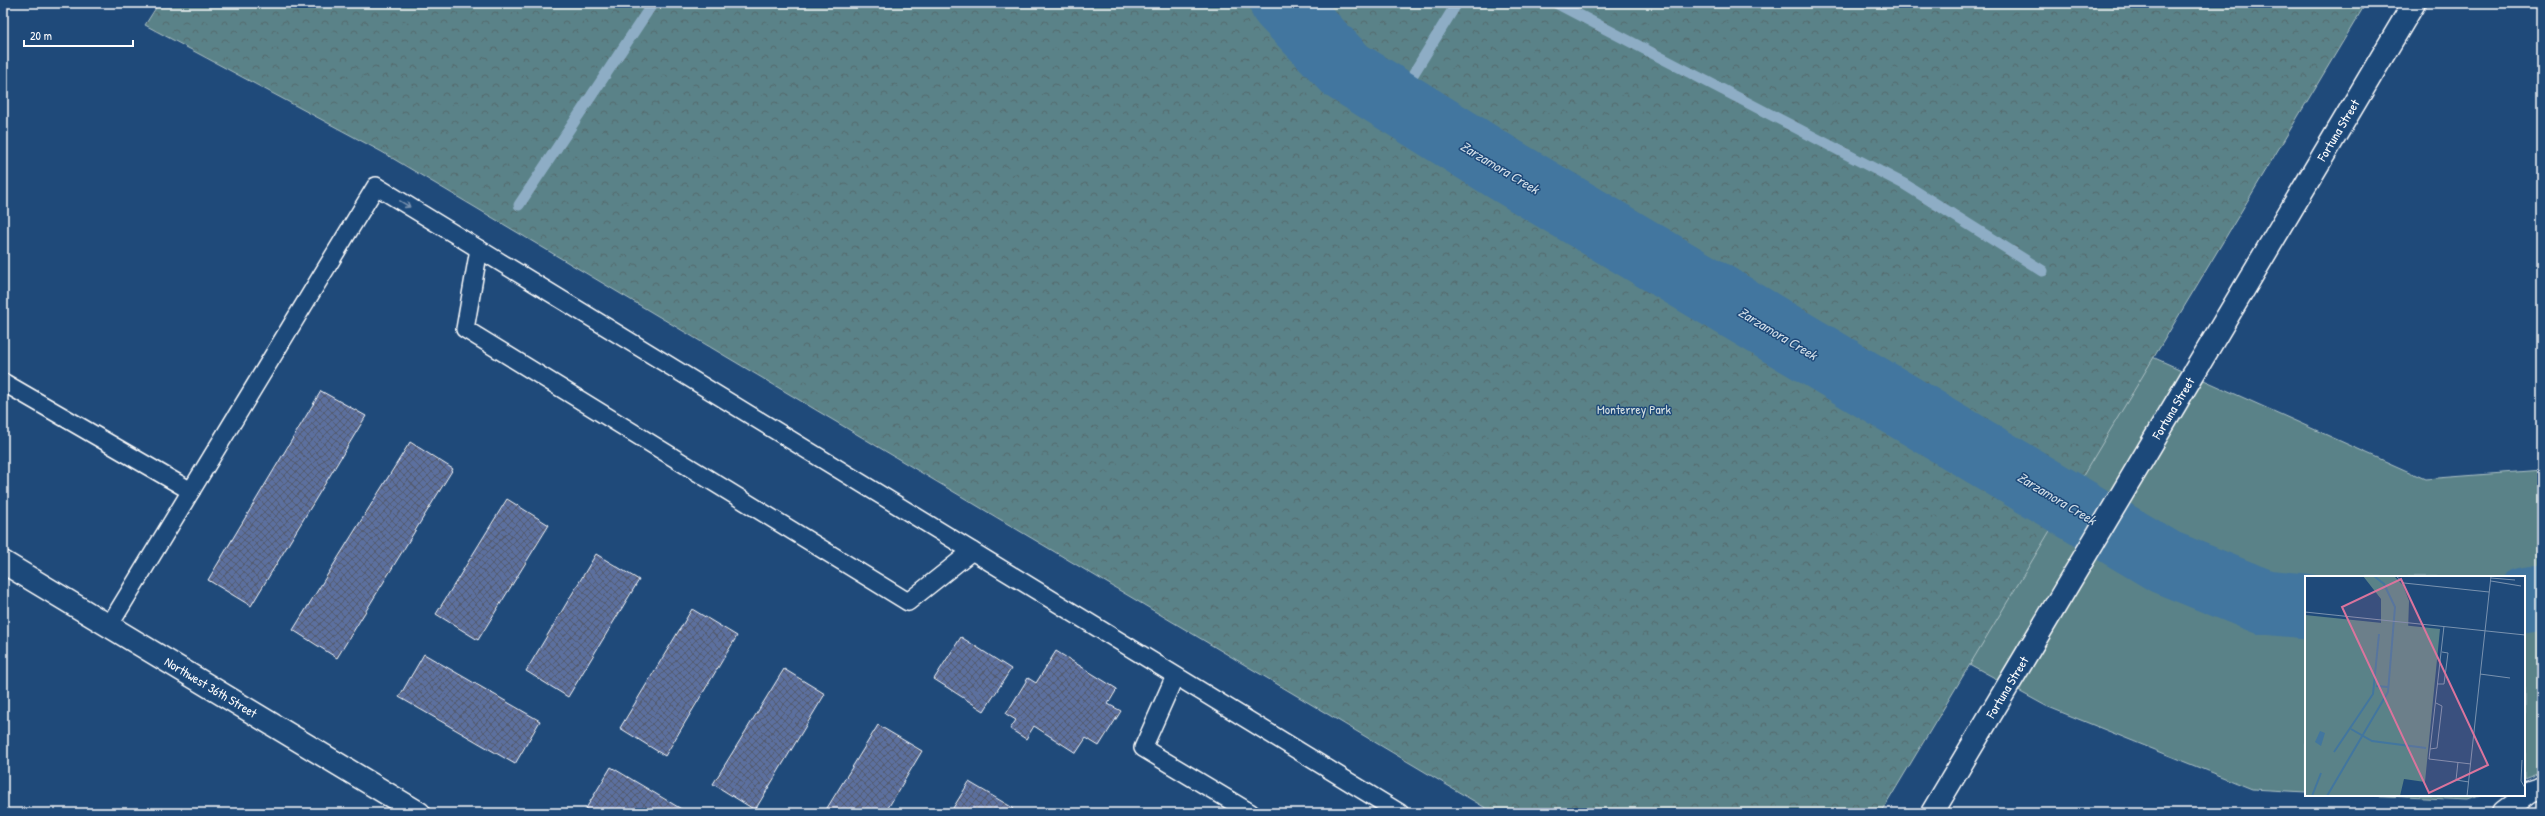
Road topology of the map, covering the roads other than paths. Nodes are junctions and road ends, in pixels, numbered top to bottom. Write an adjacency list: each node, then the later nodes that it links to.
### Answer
1 (2414, 3): 15 (street, Fortuna Street)
2 (479, 249): 4 (lane, one-way to 2); 5 (lane); 5 (lane)
3 (3, 382): 4 (lane)
4 (191, 491): 7 (lane)
5 (972, 551): 8 (lane)
6 (3, 562): 7 (street, Northwest 36th Street)
7 (109, 626): 12 (street, Northwest 36th Street)
8 (1175, 676): 13 (lane); 14 (lane)
9 (2542, 788): 10 (street)
10 (2525, 796)
11 (2525, 796): 16 (street)
12 (419, 813)
13 (1251, 813)
14 (1400, 813)
15 (1932, 813)
16 (2503, 813)

